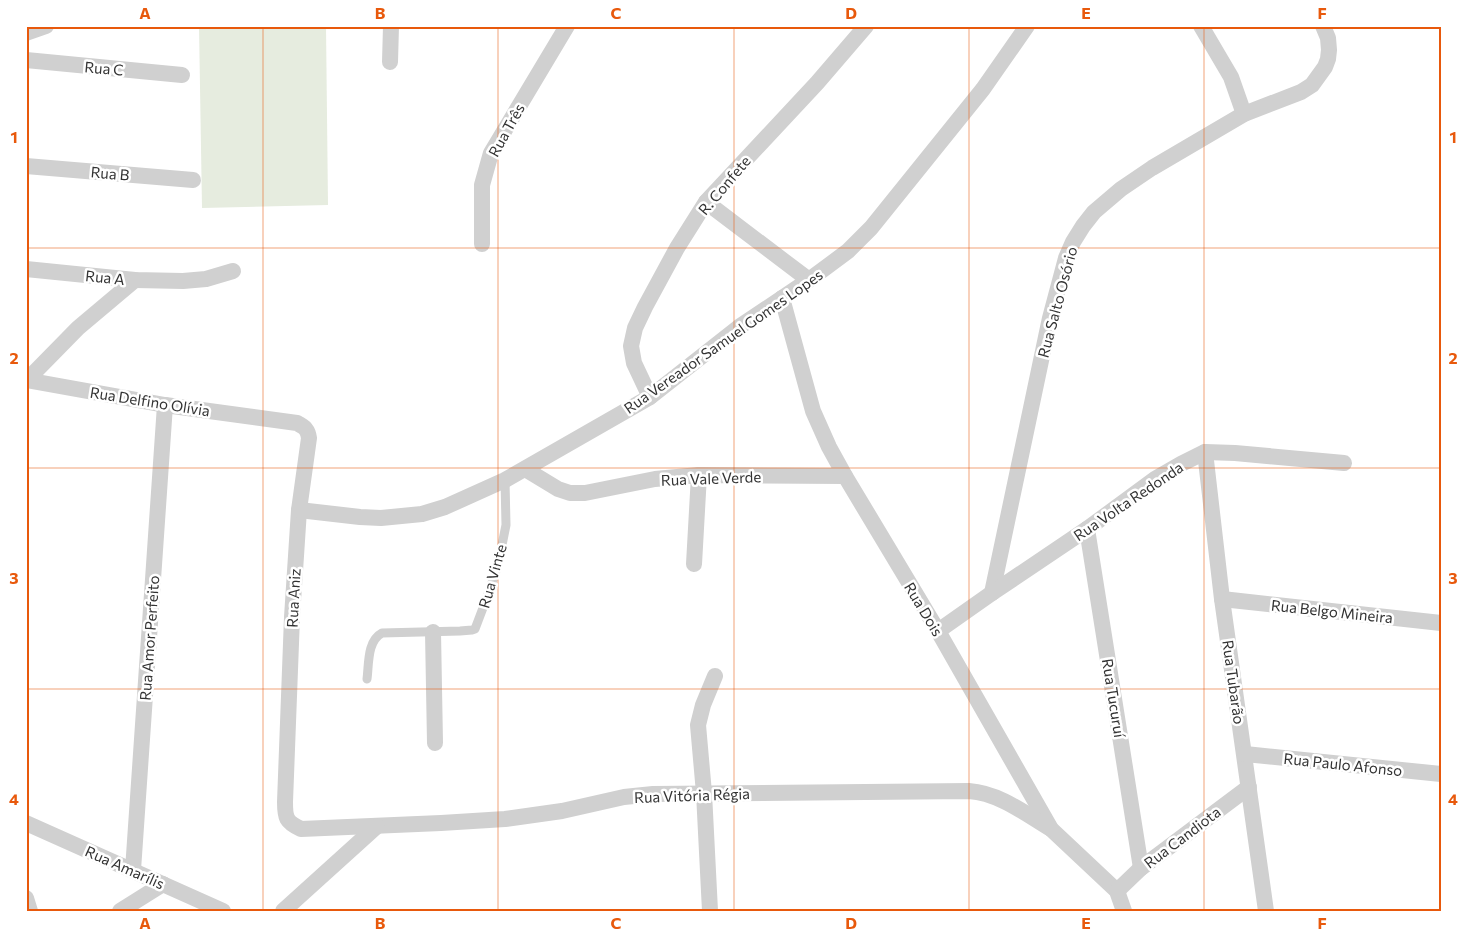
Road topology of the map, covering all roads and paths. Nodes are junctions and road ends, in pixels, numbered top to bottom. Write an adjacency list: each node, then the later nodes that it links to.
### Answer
1 (46, 26): 8 (street)
2 (391, 26): 10 (street)
3 (567, 26): 16 (street, Rua Três)
4 (866, 26): 15 (street, R. Confete)
5 (1027, 26): 20 (street, Rua Vereador Samuel Gomes Lopes)
6 (1201, 26): 12 (street)
7 (1323, 26): 12 (street, Rua Salto Osório)
8 (26, 33)
9 (26, 60): 11 (street, Rua C)
10 (390, 62)
11 (182, 75)
12 (1244, 114): 35 (street, Rua Salto Osório)
13 (26, 166): 14 (street, Rua B)
14 (193, 180)
15 (706, 202): 20 (street); 23 (street, R. Confete)
16 (482, 244)
17 (26, 269): 19 (street, Rua A)
18 (233, 271): 19 (street, Rua A)
19 (135, 280): 22 (street)
20 (809, 280): 21 (street, Rua Vereador Samuel Gomes Lopes)
21 (782, 298): 23 (street, Rua Vereador Samuel Gomes Lopes); 30 (street, Rua Dois)
22 (26, 380): 24 (street, Rua Delfino Olívia)
23 (650, 397): 28 (street, Rua Vereador Samuel Gomes Lopes)
24 (165, 405): 25 (street, Rua Delfino Olívia); 52 (street, Rua Amor Perfeito)
25 (274, 419): 32 (street, Rua Aniz)
26 (1205, 452): 27 (street, Rua Volta Redonda); 33 (street, Rua Volta Redonda); 36 (street, Rua Tubarão)
27 (1344, 463)
28 (525, 469): 29 (street, Rua Vale Verde); 31 (street, Rua Vereador Samuel Gomes Lopes)
29 (699, 475): 30 (street, Rua Vale Verde); 34 (street)
30 (845, 476): 38 (street, Rua Dois)
31 (505, 480): 32 (street, Rua Vereador Samuel Gomes Lopes); 39 (lane, Rua Vinte)
32 (299, 510): 47 (street, Rua Aniz)
33 (1087, 529): 35 (street, Rua Volta Redonda); 51 (street, Rua Tucuruí)
34 (694, 564)
35 (992, 593): 38 (street, Rua Volta Redonda)
36 (1222, 599): 37 (street, Rua Belgo Mineira); 43 (street, Rua Tubarão)
37 (1441, 623)
38 (938, 631): 50 (street, Rua Dois)
39 (433, 632): 41 (lane, Rua Vinte); 42 (street)
40 (715, 676): 46 (street)
41 (367, 679)
42 (435, 743)
43 (1245, 754): 44 (street, Rua Paulo Afonso); 45 (street, Rua Tubarão)
44 (1441, 774)
45 (1249, 787): 51 (street, Rua Candiota); 62 (street, Rua Tubarão)
46 (704, 793): 49 (street, Rua Vitória Régia); 50 (street, Rua Vitória Régia); 60 (street)
47 (285, 802): 49 (street, Rua Vitória Régia)
48 (26, 823): 52 (street, Rua Amarílis)
49 (377, 826): 59 (street)
50 (1051, 829): 54 (street, Rua Dois)
51 (1141, 868): 54 (street, Rua Candiota)
52 (132, 870): 53 (street, Rua Amarílis)
53 (163, 884): 57 (street); 58 (street, Rua Amarílis)
54 (1117, 891): 61 (street)
55 (26, 898): 56 (street)
56 (30, 911)
57 (120, 911)
58 (223, 911)
59 (283, 911)
60 (710, 911)
61 (1124, 911)
62 (1266, 911)

